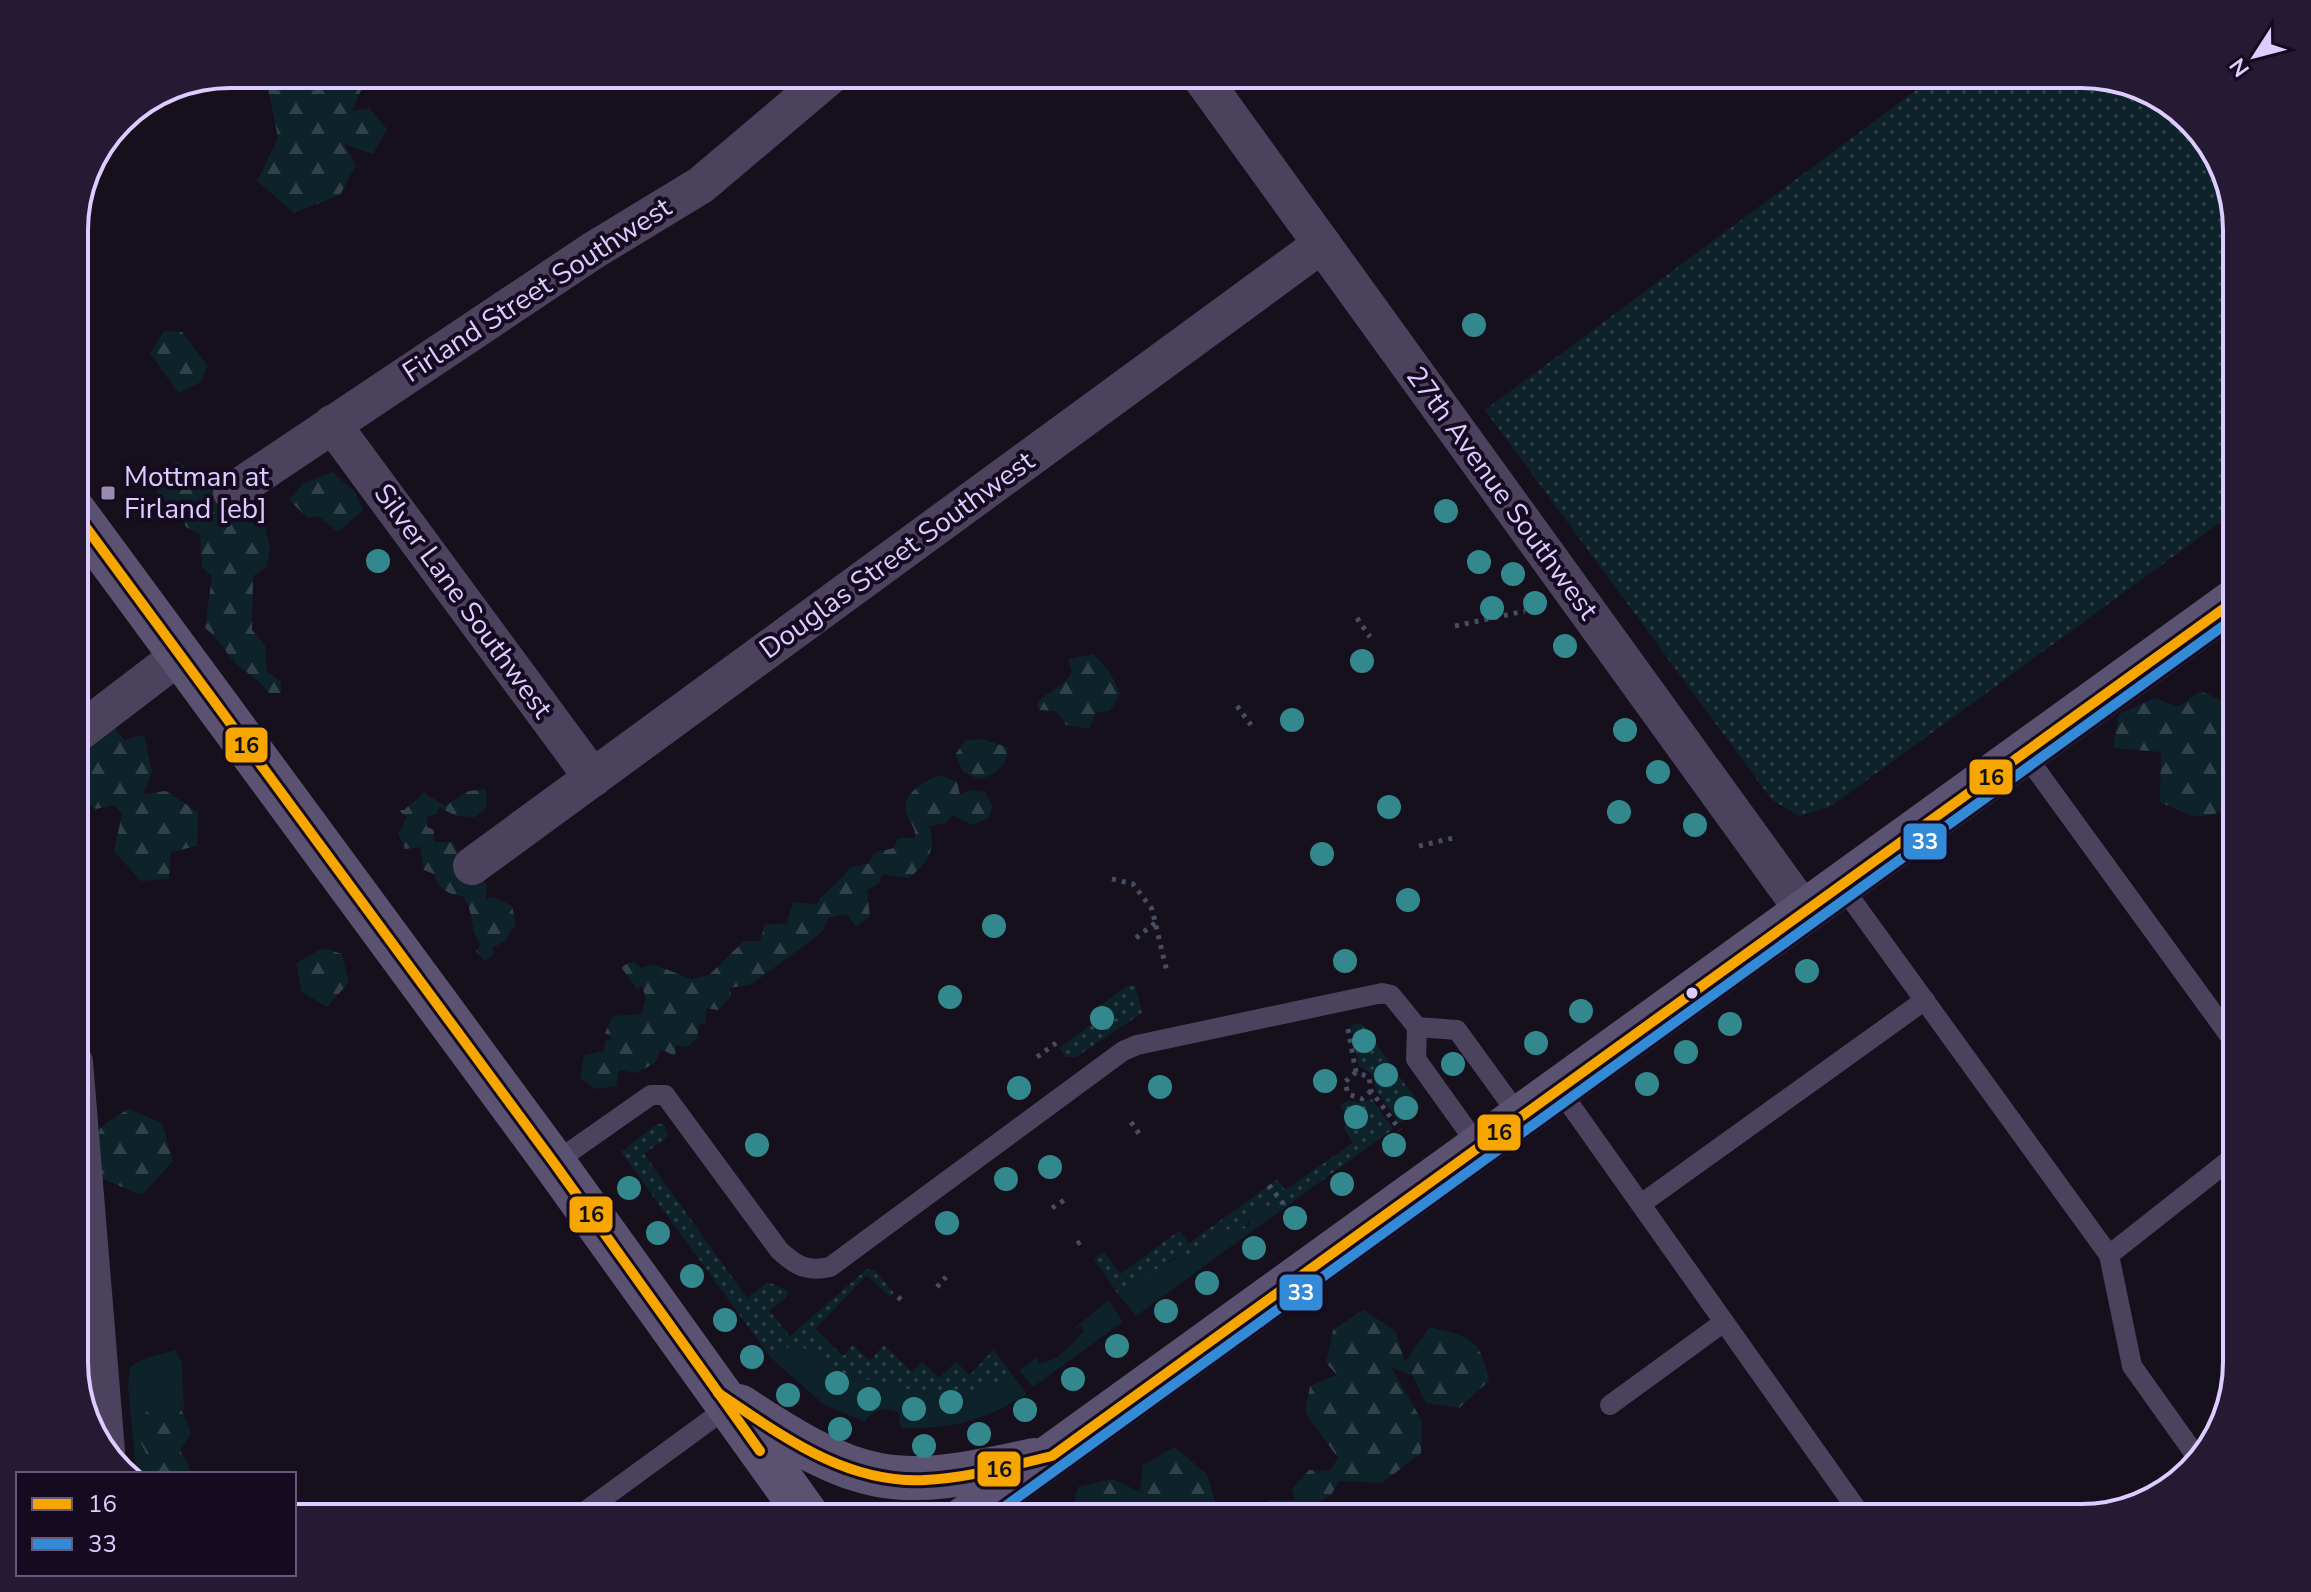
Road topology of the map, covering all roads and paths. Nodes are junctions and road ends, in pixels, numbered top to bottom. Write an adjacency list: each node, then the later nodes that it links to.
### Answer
1 (815, 88): 4 (street, Firland Street Southwest)
2 (1209, 88): 3 (street, 27th Avenue Southwest)
3 (1322, 244): 17 (street, Douglas Street Southwest); 23 (street, 27th Avenue Southwest)
4 (332, 424): 5 (street, Firland Street Southwest); 17 (street, Silver Lane Southwest)
5 (232, 492)
6 (88, 530): 12 (street)
7 (2223, 609): 16 (street)
8 (1525, 611): 10 (path)
9 (1357, 618): 11 (path)
10 (1455, 626)
11 (1370, 637)
12 (180, 655): 14 (street); 41 (street)
13 (1237, 706): 15 (path)
14 (88, 725)
15 (1251, 725)
16 (2024, 753): 22 (street); 29 (lane)
17 (593, 778): 20 (street, Douglas Street Southwest)
18 (1453, 838): 19 (path)
19 (1419, 846)
20 (472, 866)
21 (1112, 879): 24 (path)
22 (1841, 885): 23 (street); 27 (lane)
23 (1804, 911): 34 (street)
24 (1155, 923): 25 (path); 26 (path)
25 (1136, 938)
26 (1167, 972)
27 (1925, 1000): 45 (lane); 48 (lane)
28 (1417, 1027): 36 (lane); 40 (lane); 41 (lane)
29 (2223, 1027)
30 (1348, 1029): 33 (path)
31 (1056, 1043): 32 (path)
32 (1037, 1057)
33 (1356, 1072): 35 (path); 35 (path)
34 (1559, 1089): 36 (street); 45 (lane)
35 (1371, 1091): 38 (path)
36 (1520, 1117): 40 (street)
37 (1131, 1122): 39 (path)
38 (1400, 1130)
39 (1142, 1138)
40 (1479, 1147): 59 (street)
41 (554, 1163): 55 (street)
42 (2223, 1165): 48 (lane)
43 (1269, 1185): 47 (path)
44 (1066, 1199): 46 (path)
45 (1641, 1204): 53 (lane)
46 (1052, 1208)
47 (1288, 1210)
48 (2109, 1255): 58 (lane)
49 (946, 1277): 50 (path)
50 (937, 1287)
51 (898, 1297): 52 (path)
52 (905, 1303)
53 (1724, 1322): 56 (lane); 63 (lane)
54 (88, 1366): 57 (street)
55 (723, 1400): 59 (street); 60 (lane); 61 (street)
56 (1610, 1405)
57 (98, 1415)
58 (2192, 1450)
59 (1052, 1456): 62 (street)
60 (593, 1504)
61 (799, 1504)
62 (985, 1504)
63 (1853, 1504)

